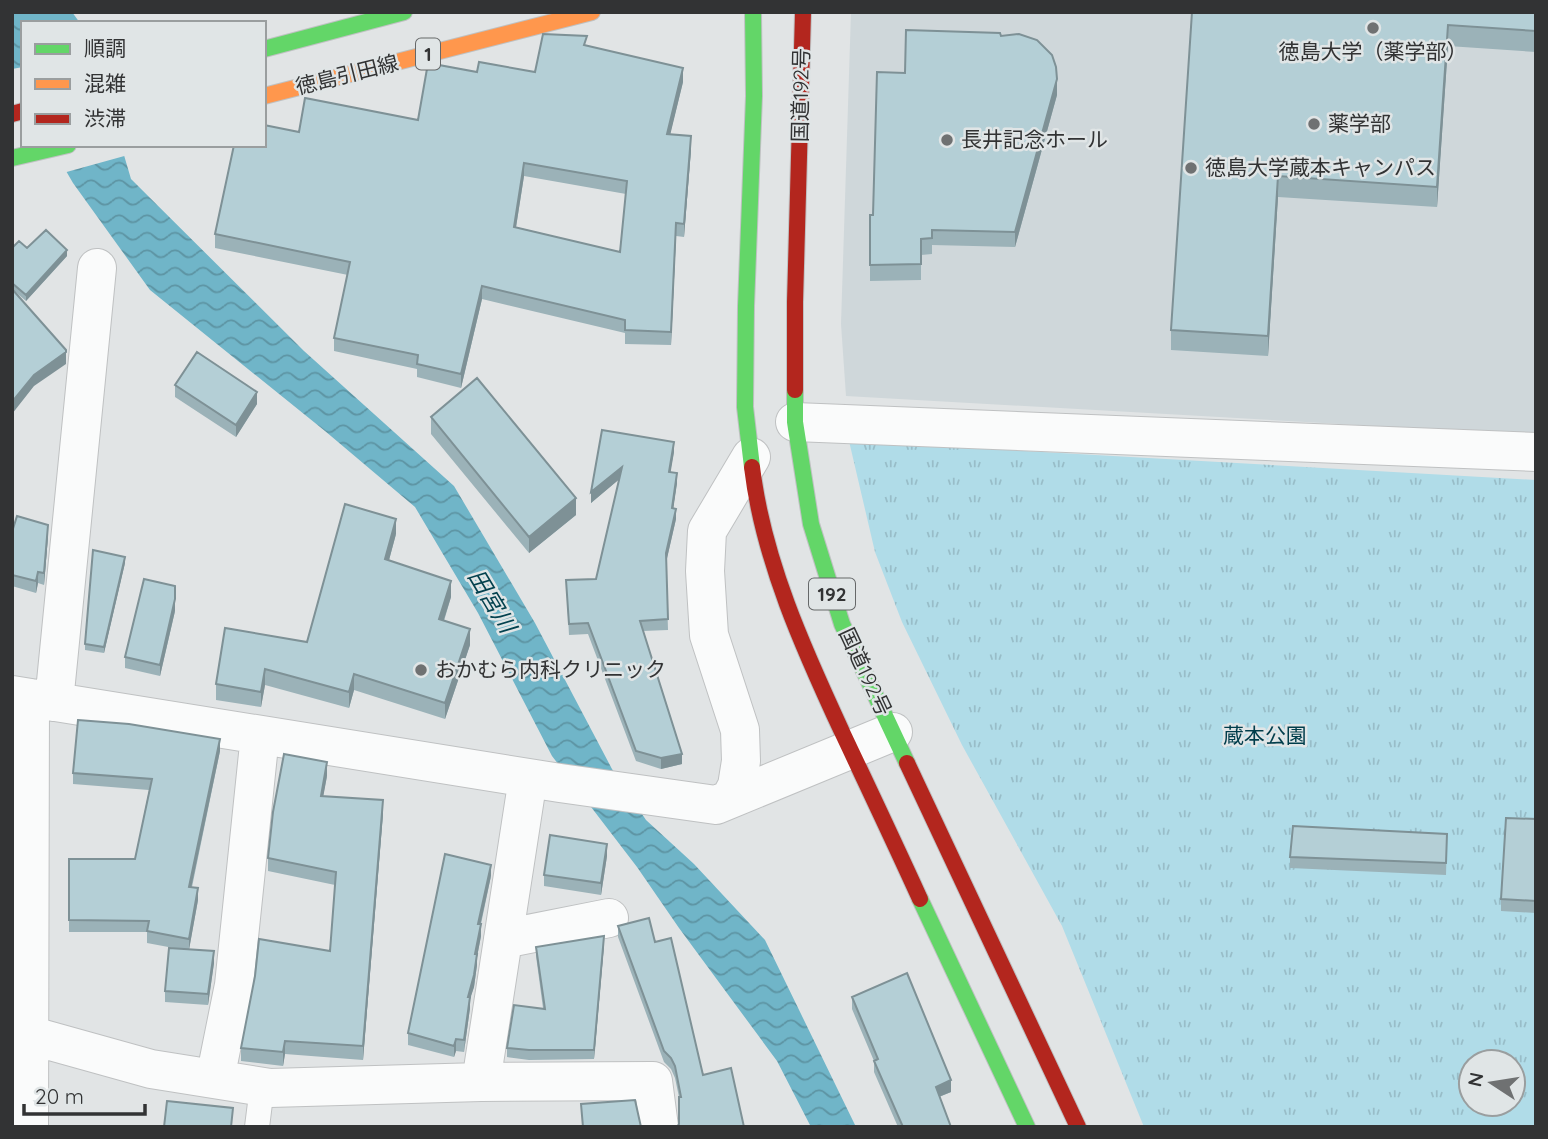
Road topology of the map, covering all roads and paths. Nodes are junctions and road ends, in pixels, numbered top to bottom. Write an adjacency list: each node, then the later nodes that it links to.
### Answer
1 (404, 12): 5 (main road, 1)
2 (592, 12): 6 (main road, 徳島引田線 / 1)
3 (754, 12): 12 (main road, 192)
4 (803, 12): 10 (main road, 国道192号 / 192)
5 (266, 48)
6 (266, 95)
7 (60, 147): 8 (main road)
8 (20, 157)
9 (97, 268): 13 (street)
10 (795, 422): 11 (street); 14 (main road, 国道192号 / 192)
11 (1536, 452)
12 (751, 457): 16 (main road, 192); 19 (street)
13 (32, 698): 15 (street); 18 (street)
14 (893, 732): 16 (street); 31 (main road, 国道192号 / 192)
15 (260, 735): 17 (street); 24 (street)
16 (849, 748): 19 (street); 30 (main road, 192)
17 (544, 780): 19 (street); 21 (street)
18 (21, 795): 22 (street)
19 (730, 799)
20 (608, 918): 21 (street)
21 (503, 939): 25 (street)
22 (21, 979): 23 (street)
23 (29, 1035): 24 (street); 27 (street)
24 (215, 1079): 26 (street)
25 (481, 1082): 26 (street); 29 (street)
26 (262, 1087): 28 (lane)
27 (29, 1127)
28 (257, 1127)
29 (659, 1127)
30 (1027, 1127)
31 (1078, 1127)

